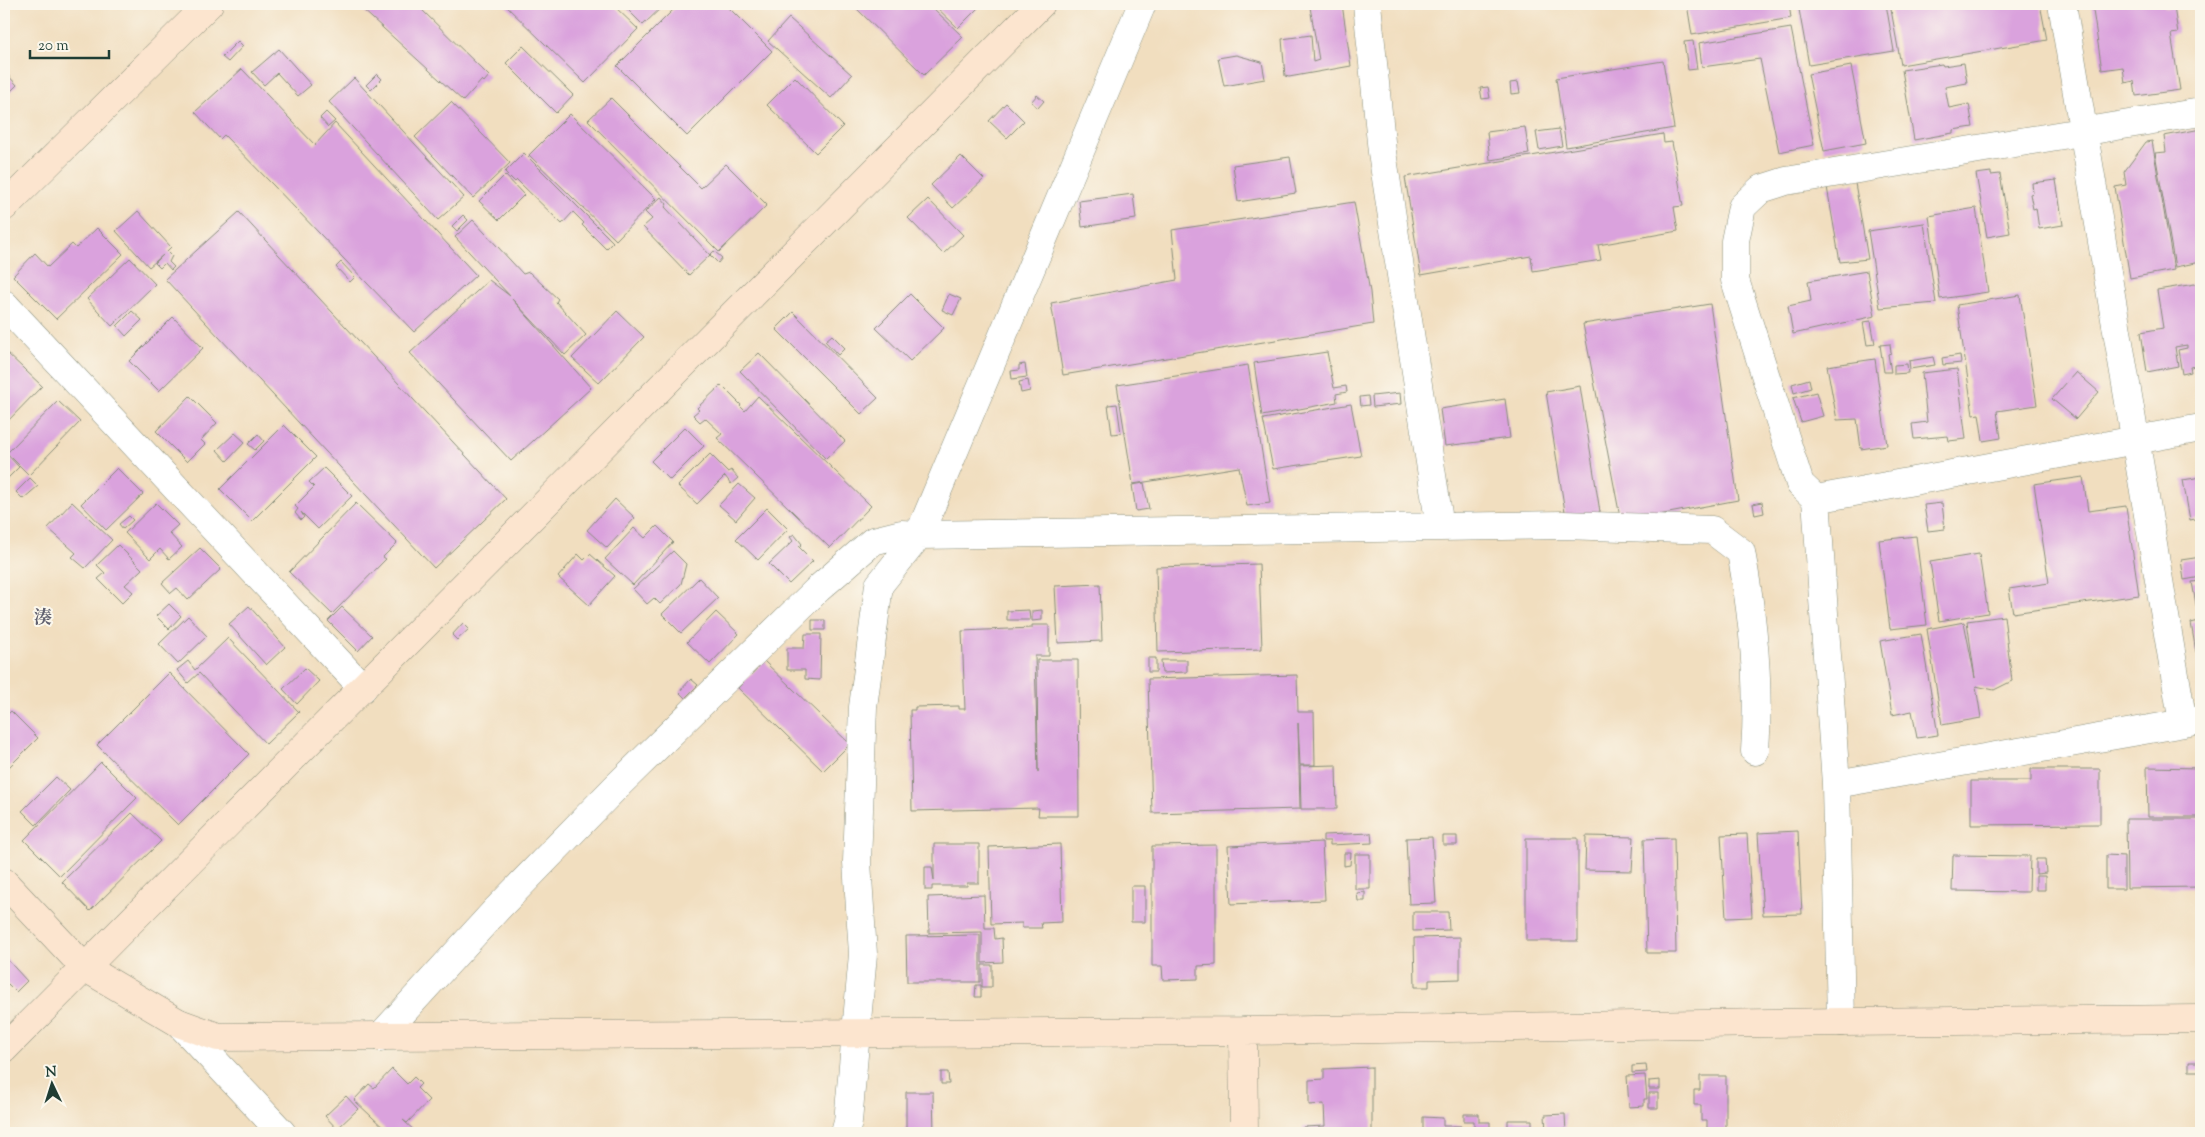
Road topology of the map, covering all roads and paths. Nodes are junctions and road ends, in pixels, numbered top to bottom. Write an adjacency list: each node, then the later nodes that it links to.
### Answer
1 (209, 4): 8 (street)
2 (1041, 4): 15 (street)
3 (1142, 4): 14 (street)
4 (1367, 4): 13 (street)
5 (2062, 4): 7 (street)
6 (2201, 112): 7 (street)
7 (2084, 133): 11 (street); 12 (street)
8 (4, 207)
9 (4, 304): 15 (street)
10 (2201, 428): 11 (street)
11 (2136, 440): 12 (street); 16 (street)
12 (1816, 499): 18 (street)
13 (1440, 527): 14 (street); 17 (street)
14 (919, 535): 25 (street); 26 (street)
15 (363, 688): 20 (street)
16 (2192, 721): 18 (street)
17 (1755, 751)
18 (1836, 784): 22 (street)
19 (4, 882): 20 (street)
20 (84, 967): 23 (street); 27 (street)
21 (2201, 1019): 22 (street)
22 (1841, 1022): 24 (street)
23 (179, 1023): 26 (street); 28 (street)
24 (1243, 1031): 25 (street); 30 (street)
25 (857, 1034): 26 (street); 29 (street)
26 (380, 1037)
27 (4, 1049)
28 (273, 1130)
29 (845, 1133)
30 (1244, 1133)

